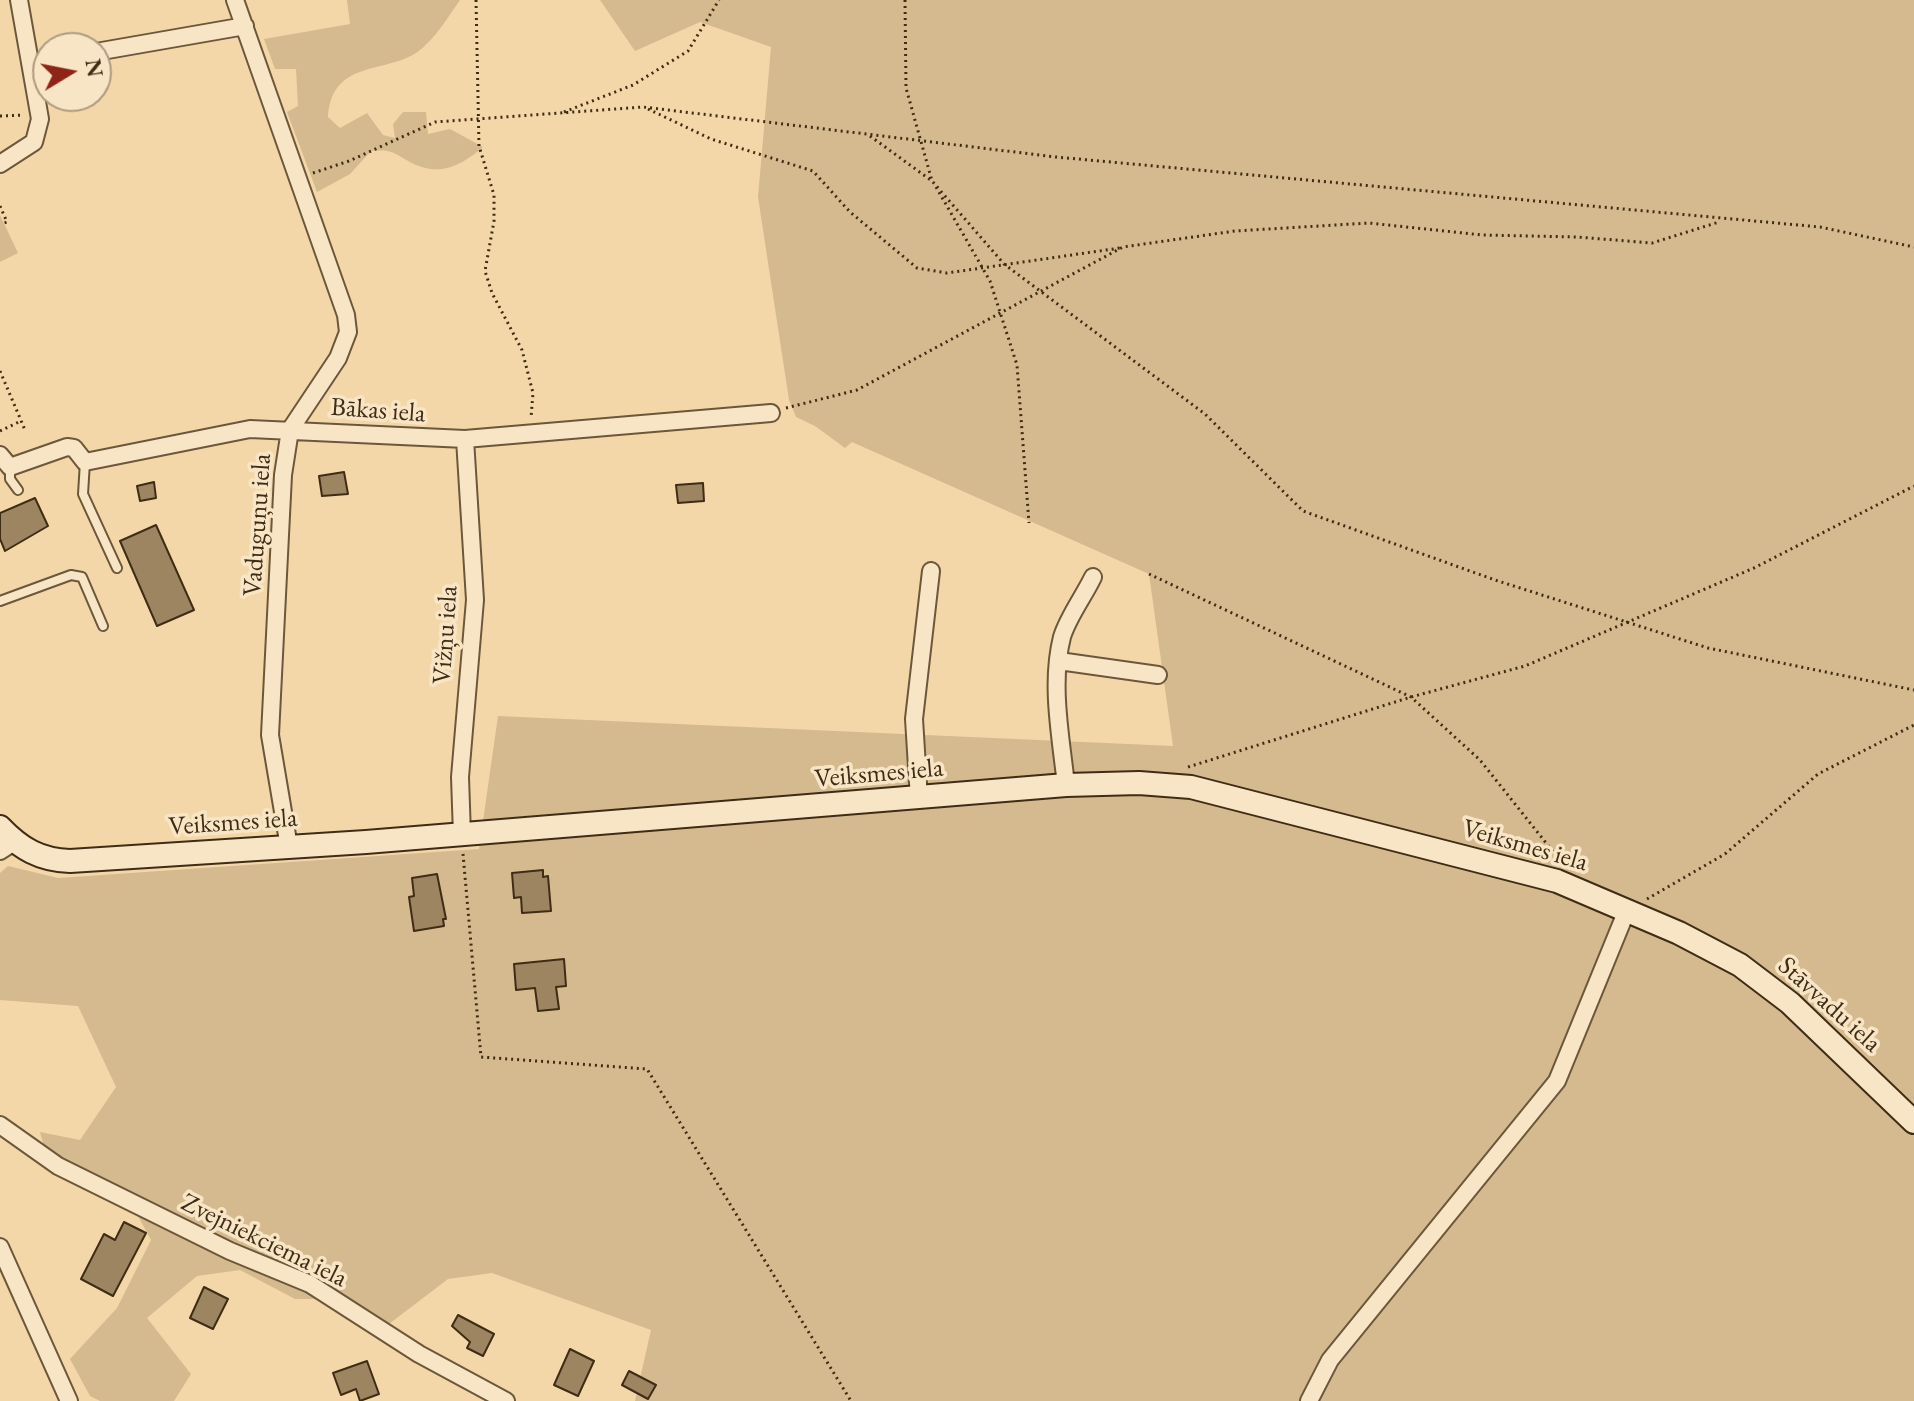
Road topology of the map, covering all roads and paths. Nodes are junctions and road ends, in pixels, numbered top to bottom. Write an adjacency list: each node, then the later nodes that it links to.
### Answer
1 (19, 0): 7 (street)
2 (235, 0): 6 (street, Vaduguņu iela)
3 (476, 0): 14 (path)
4 (719, 0): 11 (path)
5 (905, 0): 16 (path)
6 (245, 26): 8 (street); 18 (street, Vaduguņu iela)
7 (32, 38)
8 (112, 49)
9 (643, 107): 11 (path); 15 (path); 26 (path)
10 (40, 112): 17 (street)
11 (560, 113): 14 (path)
12 (28, 115): 13 (path)
13 (0, 116)
14 (479, 116): 18 (path); 37 (path)
15 (867, 134): 16 (path); 19 (path)
16 (921, 141): 19 (path); 21 (path)
17 (0, 164)
18 (298, 178): 35 (street, Vaduguņu iela)
19 (932, 181): 25 (path); 26 (path)
20 (0, 206): 22 (path)
21 (1723, 220): 23 (path); 24 (path)
22 (4, 223)
23 (1123, 247): 25 (path); 27 (path)
24 (1914, 247)
25 (1004, 264): 26 (path); 27 (path)
26 (983, 268): 28 (path)
27 (1041, 292): 28 (path); 49 (path)
28 (1000, 313): 32 (path); 43 (path)
29 (0, 371): 30 (path)
30 (6, 385): 31 (path); 33 (path)
31 (0, 387)
32 (771, 413): 37 (street, Bākas iela)
33 (21, 421): 34 (path); 36 (path)
34 (25, 430)
35 (290, 430): 38 (street, Bākas iela); 40 (street, Bākas iela); 61 (street, Vaduguņu iela)
36 (0, 431)
37 (530, 434): 38 (street, Bākas iela)
38 (465, 439): 59 (street, Vižņu iela)
39 (5, 461): 40 (street); 42 (lane)
40 (85, 462): 44 (lane)
41 (1914, 486): 49 (path)
42 (18, 490)
43 (1029, 523)
44 (117, 568)
45 (931, 571): 58 (street)
46 (1149, 574): 54 (path)
47 (1093, 577): 51 (street)
48 (0, 601): 50 (lane)
49 (1627, 622): 53 (path); 54 (path)
50 (103, 626)
51 (1059, 661): 52 (street); 57 (street)
52 (1158, 675)
53 (1914, 690)
54 (1411, 697): 56 (path); 62 (path)
55 (1914, 725): 63 (path)
56 (1184, 768)
57 (1066, 785): 58 (main road, Veiksmes iela); 63 (main road, Veiksmes iela)
58 (919, 799): 59 (main road, Veiksmes iela)
59 (462, 835): 61 (main road, Veiksmes iela); 70 (path)
60 (5, 840): 61 (main road, Veiksmes iela)
61 (289, 847)
62 (1565, 868)
63 (1627, 910): 64 (main road, Veiksmes iela); 71 (street)
64 (1740, 965): 65 (main road, Stāvvadu iela)
65 (1914, 1122)
66 (0, 1125): 69 (street, Zvejniekciema iela)
67 (0, 1247): 68 (street)
68 (69, 1401)
69 (506, 1401)
70 (851, 1401)
71 (1309, 1401)

